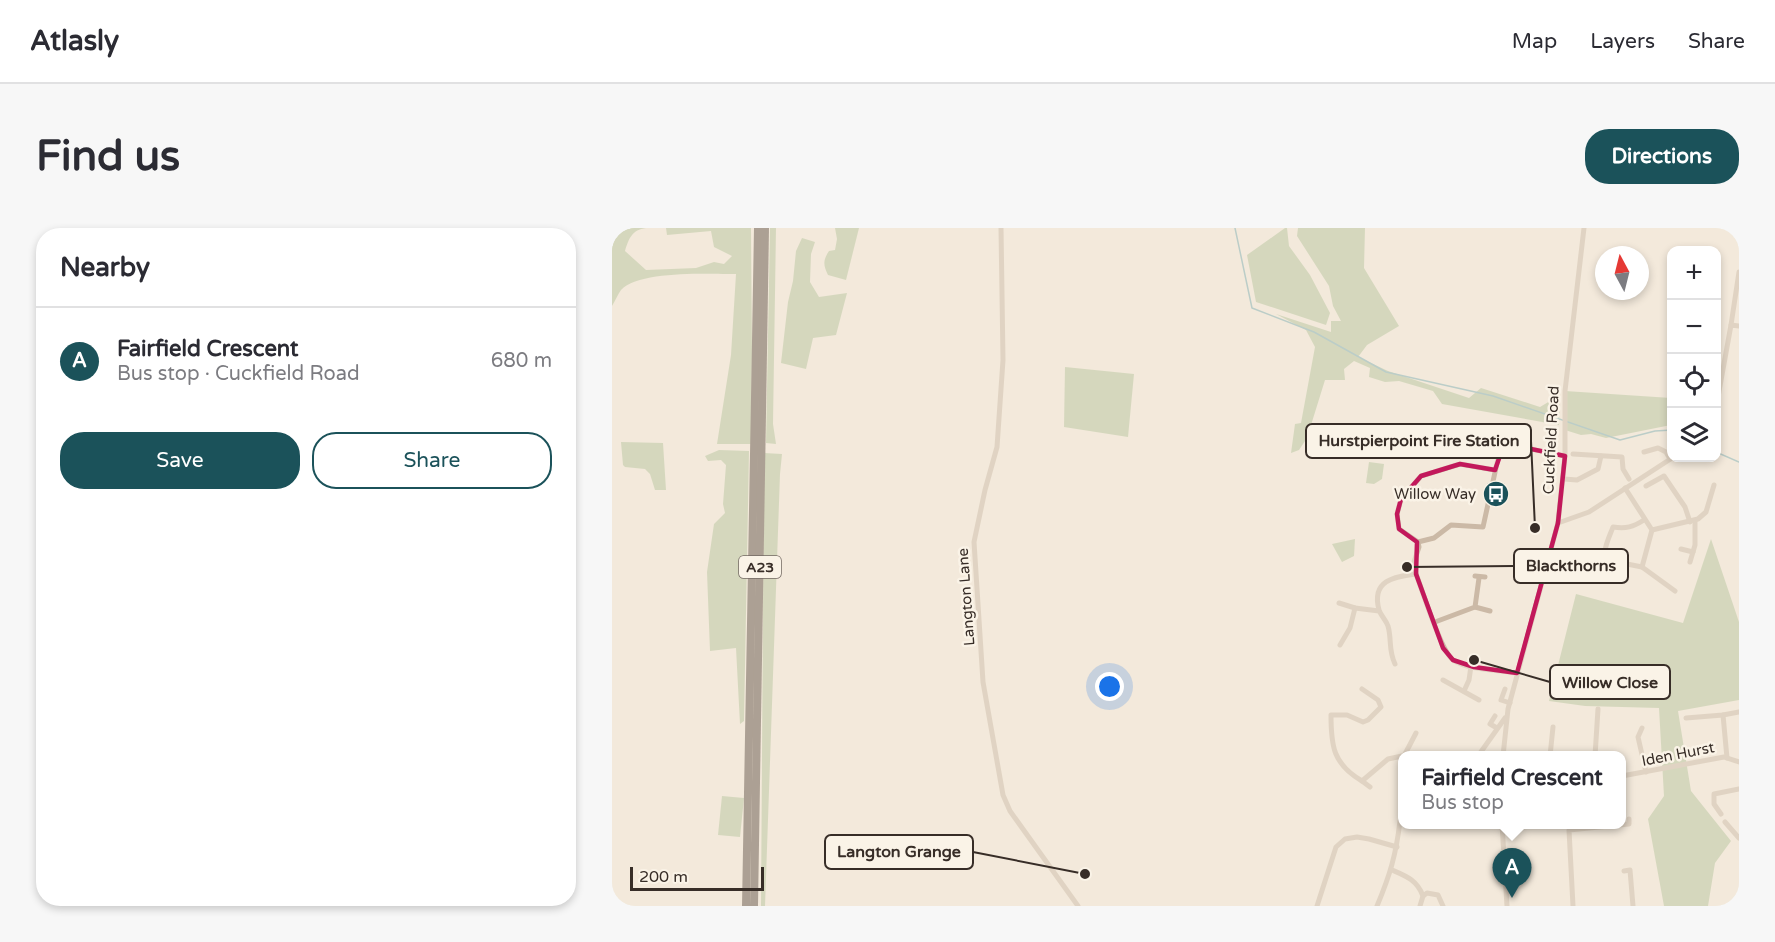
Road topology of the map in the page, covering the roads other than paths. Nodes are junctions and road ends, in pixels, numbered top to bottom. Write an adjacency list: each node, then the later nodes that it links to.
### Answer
1 (758, 228): 89 (highway, A23)
2 (765, 228): 90 (highway, A23)
3 (1001, 228): 91 (street, Langton Lane)
4 (1584, 228): 13 (street, Cuckfield Road)
5 (1739, 272): 6 (street)
6 (1731, 325): 7 (street); 8 (street)
7 (1739, 326)
8 (1721, 380)
9 (1644, 452): 10 (street)
10 (1667, 453)
11 (1573, 454): 14 (street)
12 (1630, 455): 15 (street)
13 (1565, 456): 17 (street); 18 (street, Cuckfield Road)
14 (1601, 456): 15 (street); 18 (street)
15 (1622, 457): 19 (street)
16 (1667, 461): 22 (street)
17 (1495, 470): 27 (street); 27 (street)
18 (1564, 479): 25 (street, Cuckfield Road)
19 (1629, 479)
20 (1714, 485): 24 (street)
21 (1646, 486): 24 (street)
22 (1625, 488): 23 (street); 25 (street)
23 (1644, 520): 26 (street); 31 (street)
24 (1692, 521): 26 (street); 29 (street)
25 (1558, 523): 46 (street, Cuckfield Road)
26 (1652, 530): 31 (street)
27 (1418, 542): 32 (street)
28 (1681, 549): 29 (street)
29 (1693, 552): 30 (street)
30 (1690, 562)
31 (1642, 567): 36 (street)
32 (1416, 574): 35 (street); 42 (street)
33 (1480, 577): 38 (street)
34 (1375, 580): 35 (street)
35 (1382, 584): 41 (street)
36 (1675, 591)
37 (1339, 603): 39 (street)
38 (1475, 607): 40 (street); 42 (street)
39 (1355, 608): 41 (street); 43 (street)
40 (1490, 610)
41 (1379, 611): 44 (street)
42 (1435, 622): 45 (street)
43 (1340, 645)
44 (1395, 664)
45 (1471, 666): 46 (street); 50 (street)
46 (1517, 673): 53 (street, Cuckfield Road)
47 (1443, 680): 50 (street)
48 (1505, 689): 53 (street)
49 (1362, 691): 54 (street)
50 (1464, 691): 51 (street)
51 (1479, 700)
52 (1390, 703): 54 (street)
53 (1510, 703): 59 (street, Cuckfield Road)
54 (1382, 706): 74 (street)
55 (1598, 709): 69 (street)
56 (1739, 712): 57 (street)
57 (1723, 715): 60 (street); 71 (street)
58 (1495, 716): 62 (street)
59 (1507, 716): 62 (street); 67 (street, Cuckfield Road)
60 (1686, 718)
61 (1554, 727): 68 (street)
62 (1497, 728): 66 (street)
63 (1642, 728): 72 (street)
64 (1416, 733): 65 (street)
65 (1406, 751)
66 (1481, 751)
67 (1504, 751)
68 (1551, 751)
69 (1595, 751)
70 (1398, 757): 74 (street)
71 (1735, 759): 72 (street, Iden Hurst)
72 (1646, 772): 73 (street, Iden Hurst)
73 (1626, 775)
74 (1362, 781): 75 (street)
75 (1370, 787)
76 (1739, 789): 77 (street)
77 (1721, 814)
78 (1629, 819): 80 (street)
79 (1725, 822): 84 (street)
80 (1626, 824)
81 (1399, 829): 85 (street)
82 (1502, 829): 96 (street)
83 (1579, 829): 97 (street)
84 (1739, 838)
85 (1397, 847): 86 (street); 92 (street)
86 (1392, 870): 88 (street); 93 (street)
87 (1624, 871): 98 (street)
88 (1424, 896): 94 (street); 95 (street)
89 (746, 906)
90 (754, 906)
91 (1078, 906)
92 (1317, 906)
93 (1377, 906)
94 (1420, 906)
95 (1443, 906)
96 (1507, 906)
97 (1573, 906)
98 (1633, 906)

